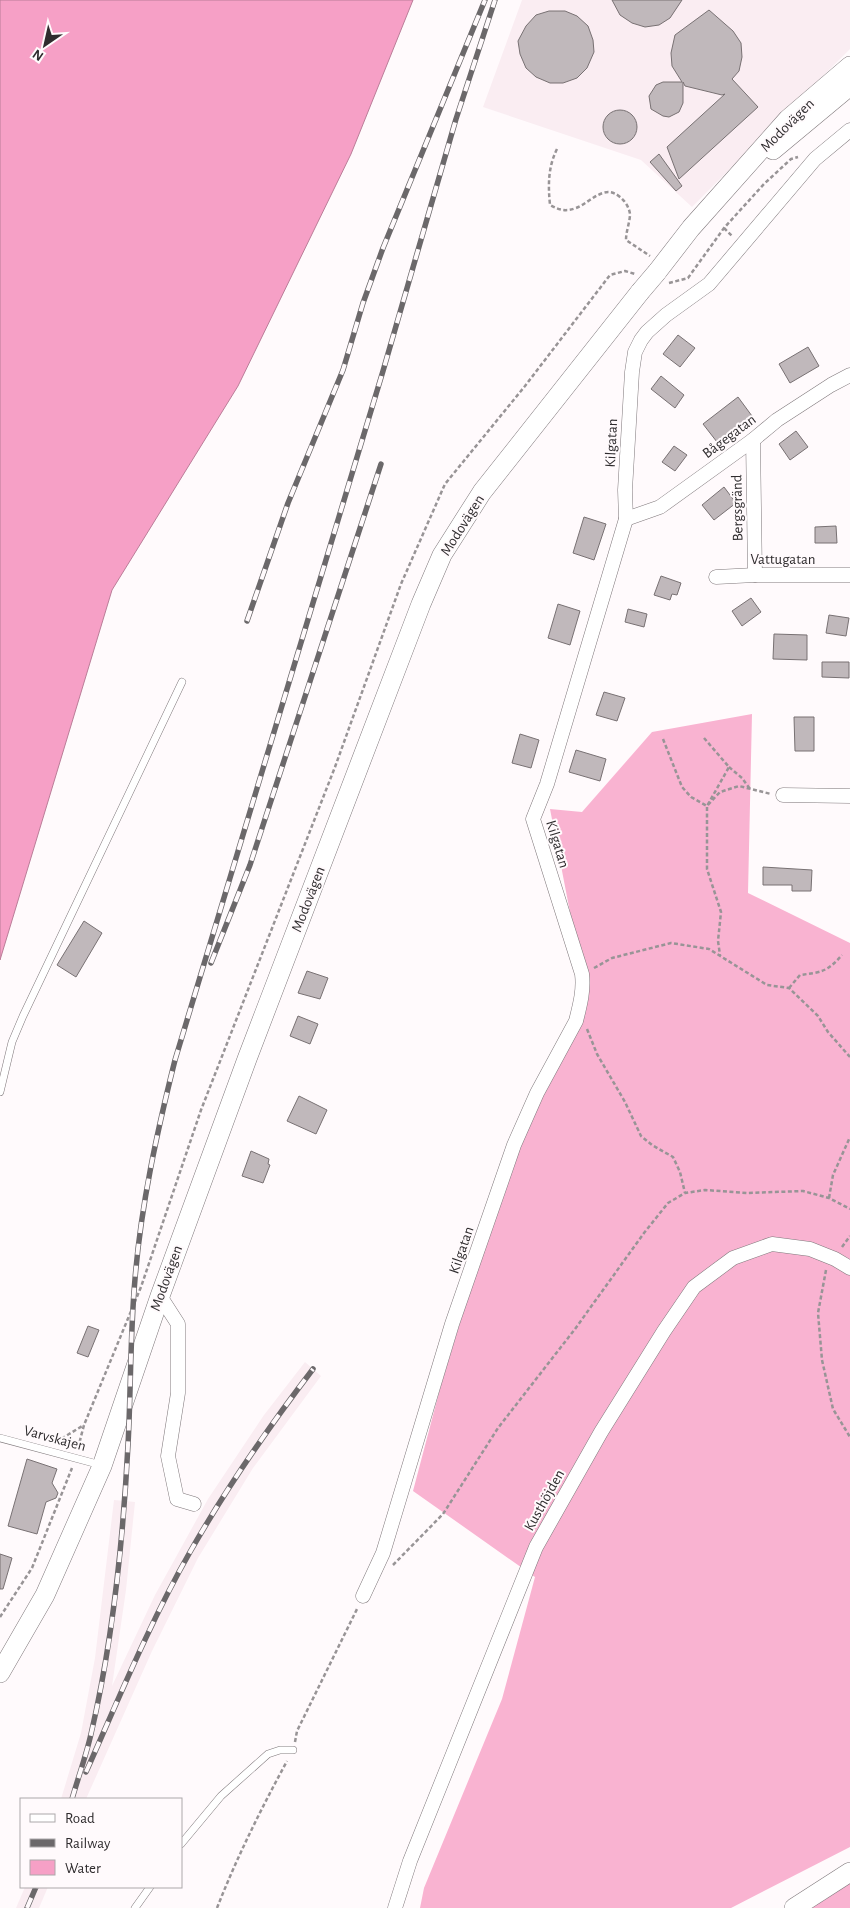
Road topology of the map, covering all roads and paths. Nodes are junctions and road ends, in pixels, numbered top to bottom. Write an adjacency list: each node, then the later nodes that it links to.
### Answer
1 (850, 66): 6 (main road, Modovägen)
2 (850, 86): 6 (main road, Modovägen)
3 (850, 130): 10 (street, Kilgatan)
4 (557, 148): 7 (path)
5 (804, 155): 7 (path)
6 (727, 187): 7 (main road, Modovägen)
7 (653, 277): 36 (main road, Modovägen); 37 (path)
8 (850, 375): 9 (street, Bågegatan)
9 (752, 440): 10 (street, Bågegatan); 11 (street, Bergsgränd)
10 (626, 519): 24 (street, Kilgatan)
11 (755, 574): 12 (street, Vattugatan); 13 (street, Vattugatan)
12 (850, 575)
13 (716, 577)
14 (182, 682): 28 (lane)
15 (704, 738): 17 (path)
16 (663, 739): 21 (path)
17 (729, 767): 18 (path); 21 (path)
18 (751, 790): 19 (path); 21 (path)
19 (783, 795): 20 (street)
20 (850, 796)
21 (707, 806): 22 (path)
22 (720, 955): 24 (path); 25 (path)
23 (842, 955): 25 (path)
24 (582, 974): 26 (street, Kilgatan)
25 (789, 988): 27 (path)
26 (579, 1009): 30 (path); 45 (street, Kilgatan)
27 (850, 1057)
28 (0, 1092)
29 (850, 1137): 31 (path)
30 (685, 1193): 31 (path); 44 (path)
31 (829, 1198): 32 (path)
32 (850, 1209)
33 (850, 1236): 34 (path)
34 (834, 1259): 35 (street, Kusthöjden); 38 (path); 54 (street, Kusthöjden)
35 (850, 1268)
36 (160, 1296): 42 (main road, Modovägen); 43 (street)
37 (84, 1425): 40 (path); 41 (path)
38 (850, 1437)
39 (0, 1438): 40 (lane, Varvskajen)
40 (39, 1448): 41 (lane, Varvskajen)
41 (76, 1458): 42 (lane, Varvskajen); 46 (path)
42 (102, 1466): 47 (main road, Modovägen)
43 (194, 1504)
44 (390, 1569)
45 (363, 1596): 48 (path)
46 (0, 1617)
47 (0, 1673)
48 (293, 1750): 49 (lane); 53 (path)
49 (182, 1843)
50 (850, 1872): 55 (main road)
51 (149, 1888): 52 (lane)
52 (135, 1908)
53 (218, 1908)
54 (395, 1908)
55 (794, 1908)

